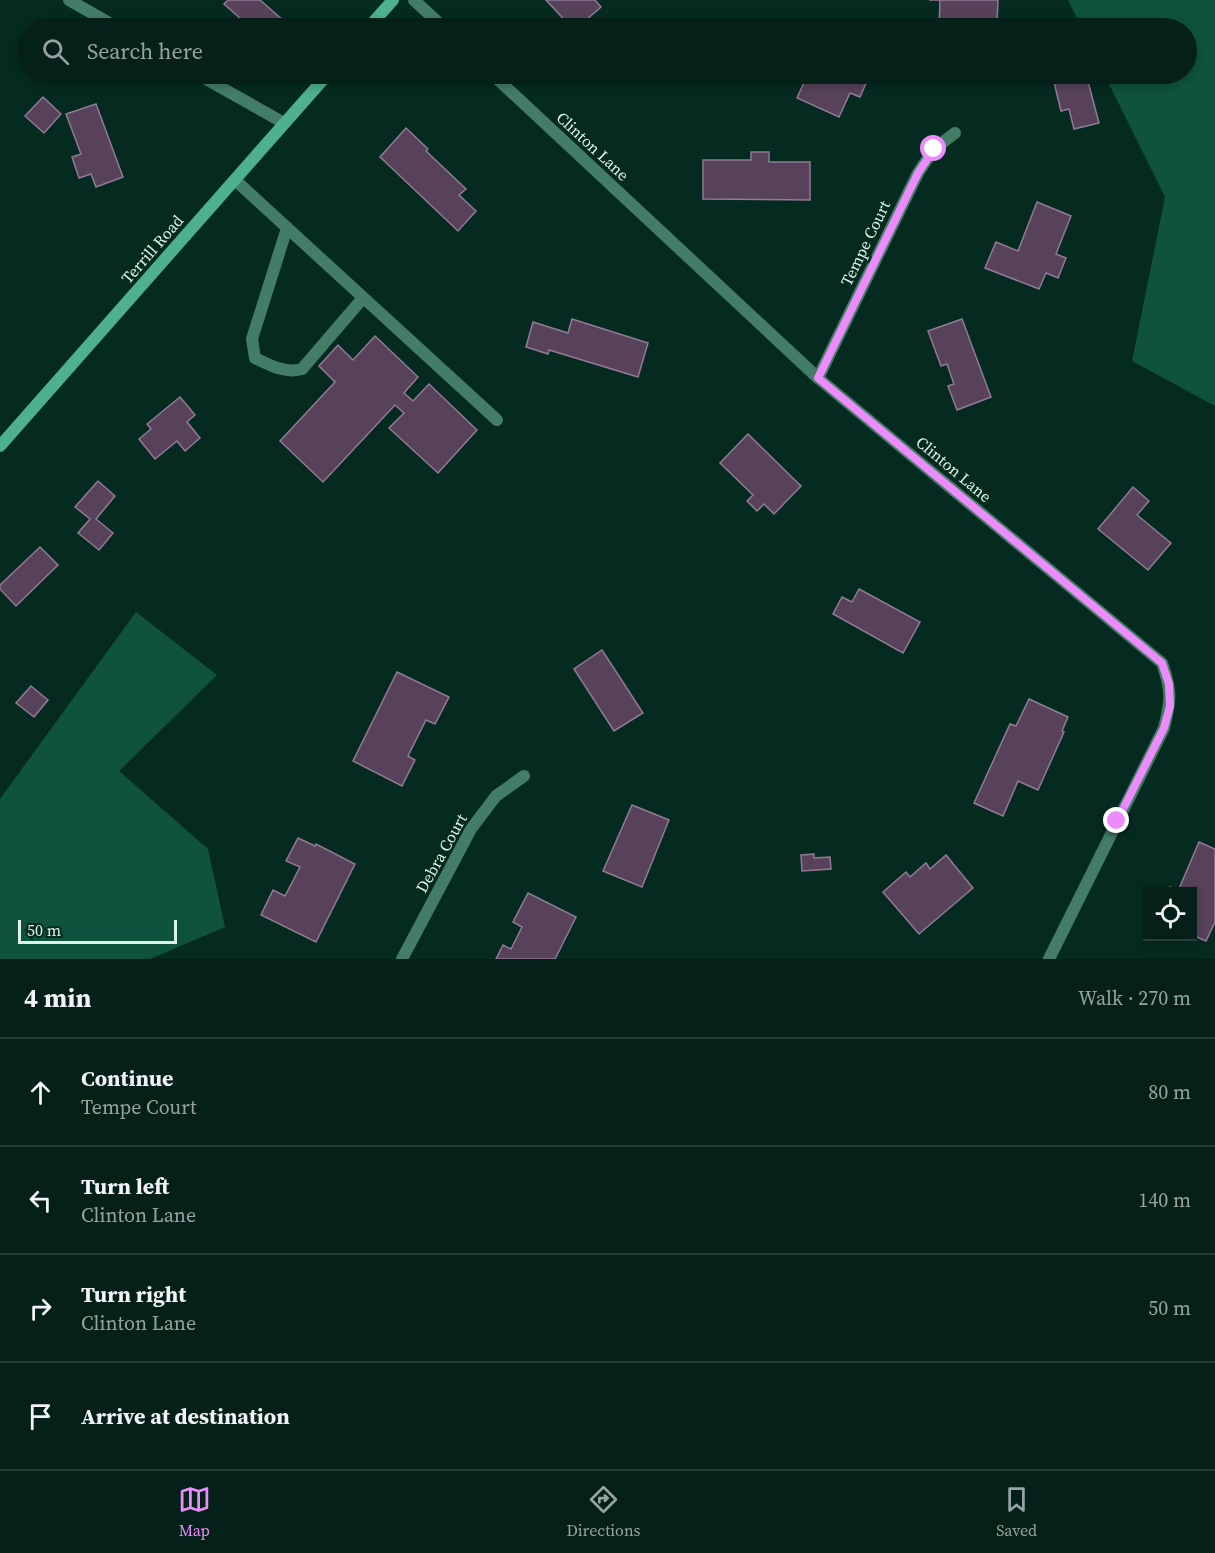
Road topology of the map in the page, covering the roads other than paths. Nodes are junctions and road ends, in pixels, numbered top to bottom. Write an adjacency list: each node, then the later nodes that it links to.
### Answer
1 (69, 0): 4 (street)
2 (393, 0): 5 (street)
3 (414, 0): 6 (street)
4 (100, 18)
5 (377, 18)
6 (433, 18)
7 (215, 84): 10 (street)
8 (319, 84): 10 (street, Terrill Road)
9 (503, 84): 15 (street, Clinton Lane)
10 (284, 123): 12 (street, Terrill Road)
11 (955, 133): 15 (street, Tempe Court)
12 (235, 180): 13 (street); 17 (street, Terrill Road)
13 (287, 228): 14 (street); 14 (street)
14 (363, 298): 16 (street)
15 (818, 378): 20 (street, Clinton Lane)
16 (497, 420)
17 (0, 446)
18 (524, 776): 19 (street, Debra Court)
19 (402, 959)
20 (1049, 959)

